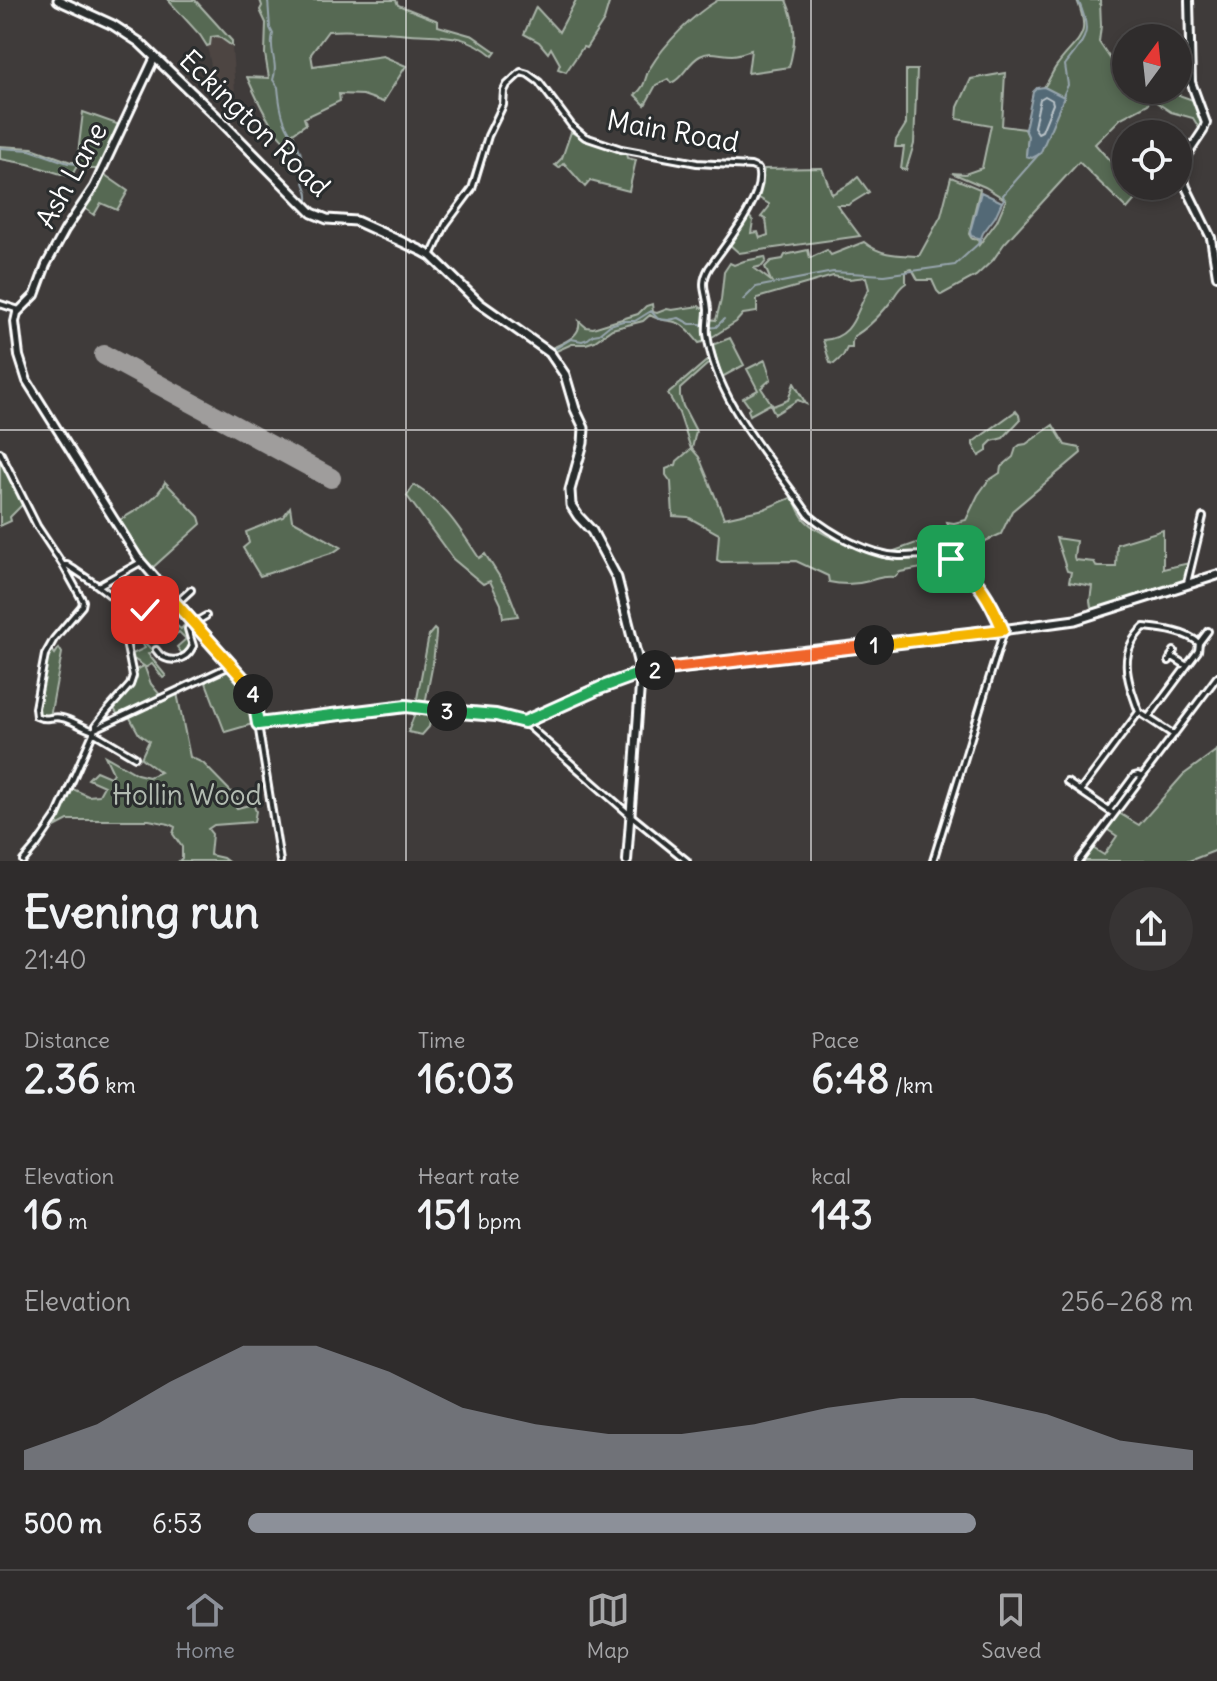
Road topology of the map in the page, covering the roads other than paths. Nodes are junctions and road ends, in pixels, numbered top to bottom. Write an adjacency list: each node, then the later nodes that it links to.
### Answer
1 (58, 0): 3 (main road, Eckington Road)
2 (1189, 0): 5 (street)
3 (155, 57): 4 (main road, Eckington Road); 7 (street, Ash Lane)
4 (431, 256): 23 (street, Main Road); 30 (main road, Eckington Road)
5 (1217, 276)
6 (0, 304): 7 (street)
7 (19, 310): 10 (street)
8 (0, 452): 11 (street)
9 (1203, 517): 13 (street)
10 (141, 562): 14 (street); 16 (street)
11 (63, 565): 14 (street); 38 (street)
12 (1217, 575): 13 (main road)
13 (1186, 585): 23 (main road)
14 (98, 586): 20 (street)
15 (191, 590): 17 (street)
16 (170, 597): 17 (street); 18 (street)
17 (176, 603): 21 (street)
18 (145, 610): 20 (street); 22 (street)
19 (206, 616): 21 (street)
20 (130, 617): 32 (street)
21 (194, 623): 26 (street); 28 (street)
22 (161, 628)
23 (1003, 630): 30 (main road); 49 (street)
24 (1207, 634): 25 (street)
25 (1199, 643): 29 (street); 33 (street)
26 (158, 651)
27 (1171, 656): 29 (street)
28 (232, 665): 34 (street); 37 (street)
29 (1187, 666): 35 (street)
30 (641, 673): 36 (street); 44 (street)
31 (1217, 677): 39 (street)
32 (110, 707): 34 (street); 38 (street)
33 (1139, 712): 35 (street); 42 (street)
34 (117, 718): 38 (street)
35 (1148, 718): 39 (street)
36 (524, 722): 37 (street); 44 (street)
37 (258, 724): 46 (street)
38 (94, 730): 40 (street); 45 (street)
39 (1174, 735): 43 (street)
40 (135, 757)
41 (1067, 782): 42 (street)
42 (1081, 790): 43 (street)
43 (1112, 812): 50 (street)
44 (629, 814): 47 (street); 48 (street)
45 (23, 861)
46 (280, 861)
47 (627, 861)
48 (687, 861)
49 (933, 861)
50 (1079, 861)

